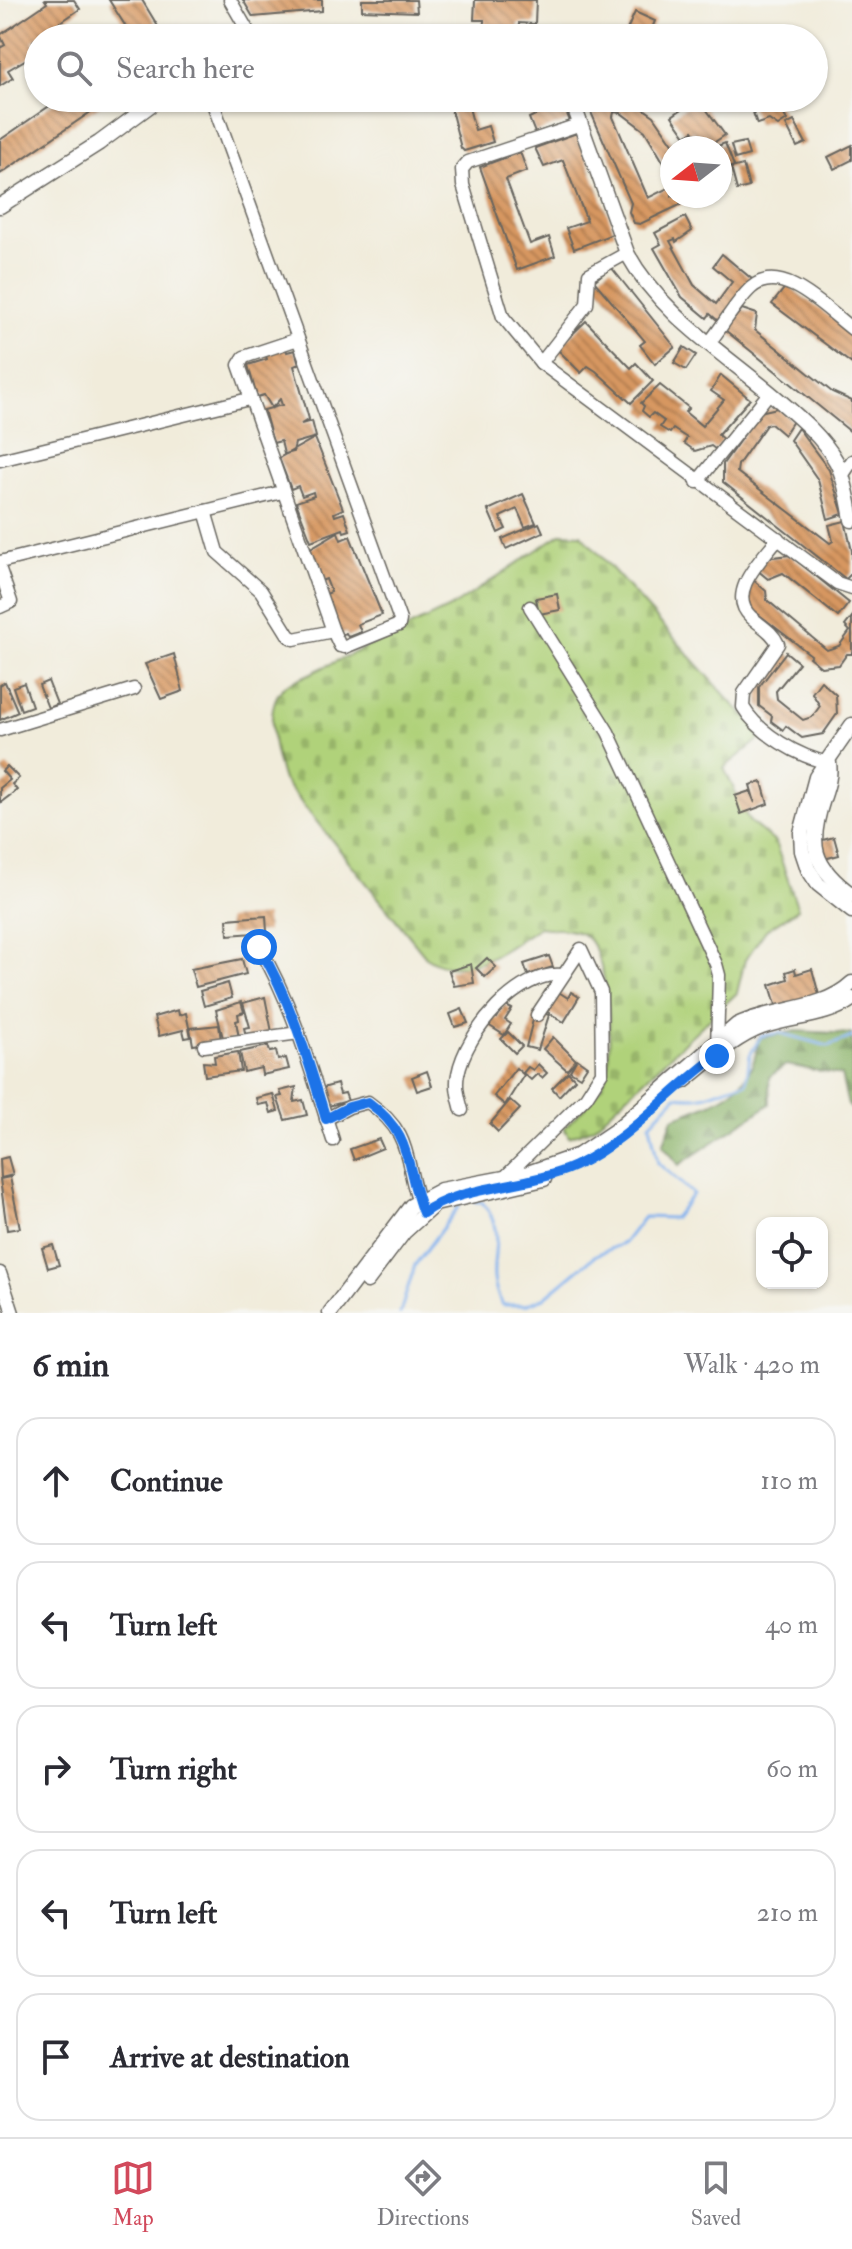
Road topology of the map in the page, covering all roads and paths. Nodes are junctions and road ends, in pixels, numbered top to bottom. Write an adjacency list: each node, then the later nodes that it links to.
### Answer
1 (230, 0): 2 (street)
2 (244, 24)
3 (141, 112): 7 (street)
4 (216, 112): 10 (street)
5 (576, 112): 6 (street)
6 (581, 124): 8 (street); 12 (street)
7 (0, 206)
8 (627, 253): 11 (street); 12 (street)
9 (852, 329): 11 (street)
10 (298, 339): 14 (street); 28 (street)
11 (709, 343): 13 (street)
12 (541, 363): 18 (street)
13 (770, 392): 17 (street); 18 (street)
14 (249, 399): 15 (street); 19 (street)
15 (0, 460)
16 (852, 461): 17 (street)
17 (842, 476): 21 (street)
18 (697, 482): 22 (street)
19 (282, 492): 20 (street); 28 (street)
20 (205, 511): 23 (street); 28 (street)
21 (852, 520)
22 (778, 538): 25 (street); 32 (street)
23 (0, 562)
24 (0, 570): 26 (street)
25 (852, 588)
26 (0, 607)
27 (530, 607): 41 (street)
28 (333, 631)
29 (134, 689): 31 (street)
30 (852, 725): 32 (street)
31 (0, 730)
32 (829, 763): 33 (street); 34 (street)
33 (852, 895)
34 (852, 911)
35 (259, 947): 40 (street)
36 (563, 975): 39 (street); 44 (street); 47 (street)
37 (852, 983): 41 (street)
38 (852, 999): 43 (street)
39 (537, 1015)
40 (299, 1033): 42 (street); 45 (street)
41 (717, 1040): 43 (street); 47 (street)
42 (204, 1046)
43 (717, 1056): 48 (street)
44 (462, 1110)
45 (326, 1119): 46 (street); 48 (street)
46 (333, 1140)
47 (503, 1179): 48 (street)
48 (420, 1207): 51 (street); 52 (street)
49 (0, 1273): 50 (street)
50 (13, 1313)
51 (330, 1313)
52 (343, 1313)

